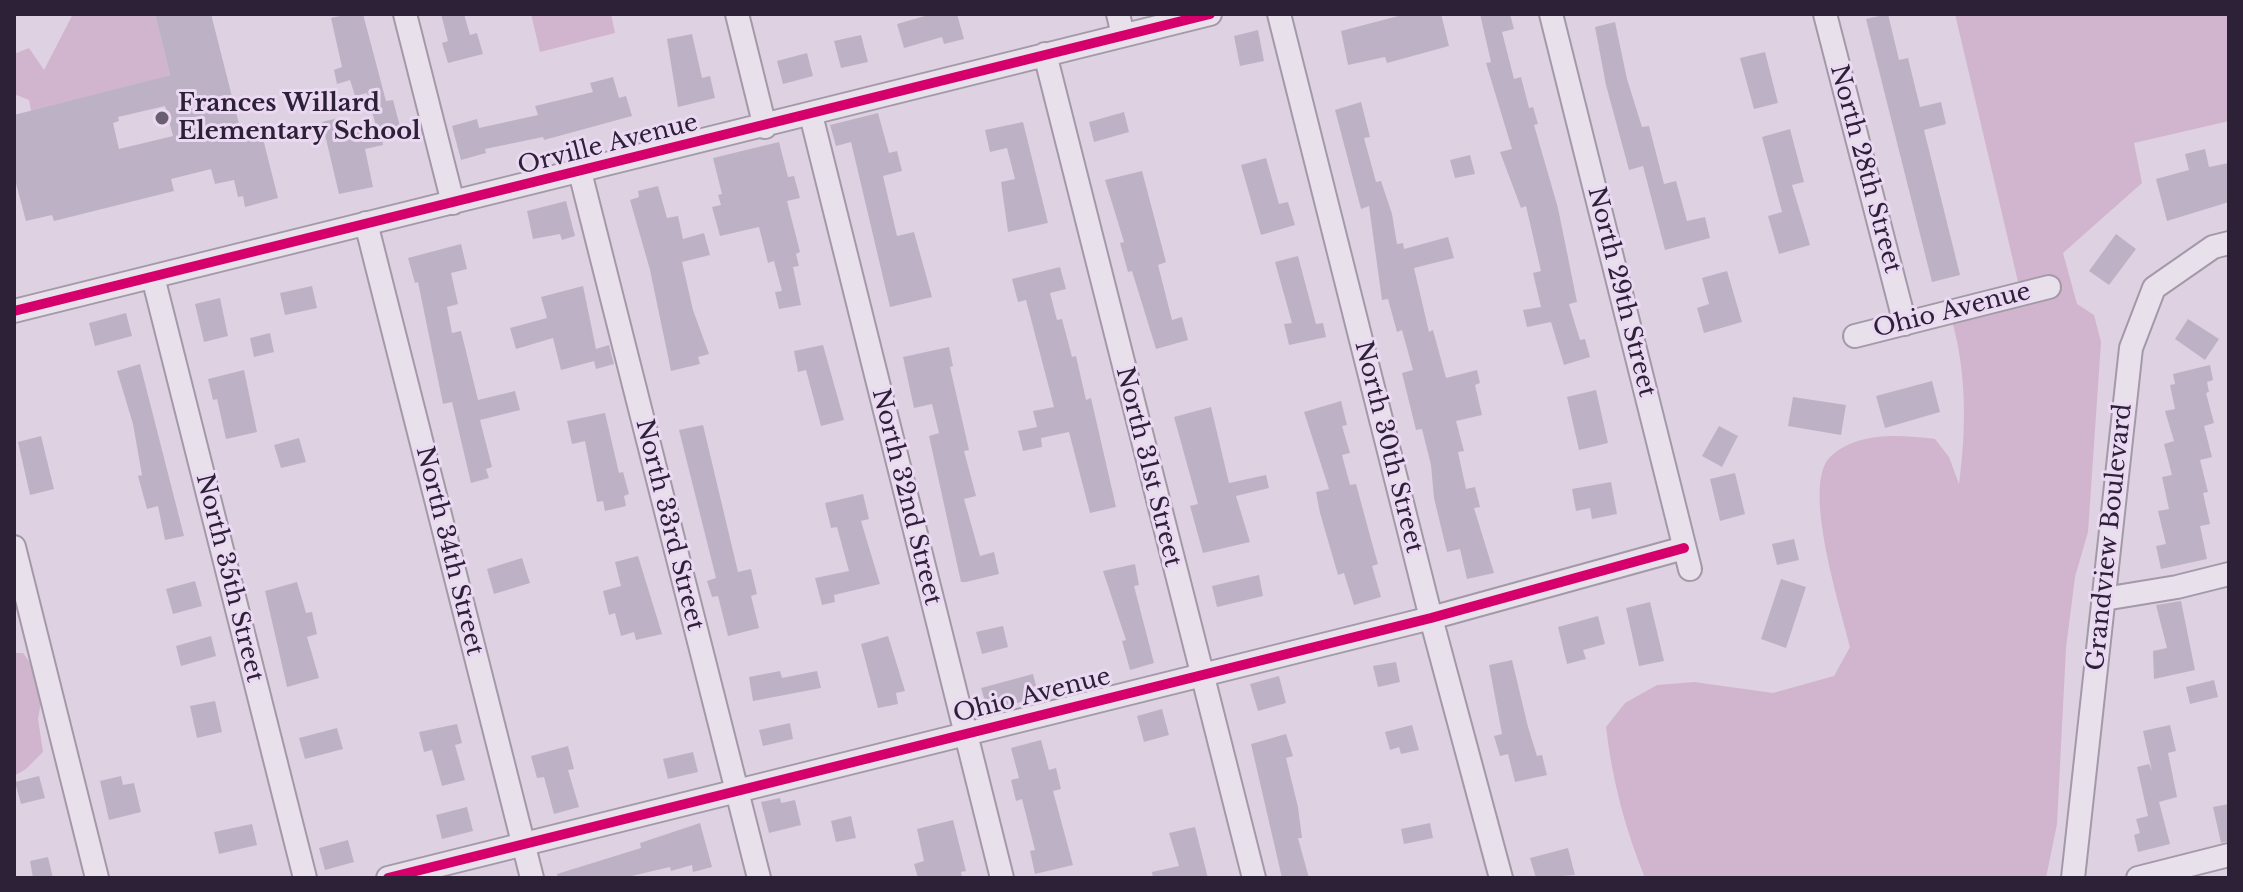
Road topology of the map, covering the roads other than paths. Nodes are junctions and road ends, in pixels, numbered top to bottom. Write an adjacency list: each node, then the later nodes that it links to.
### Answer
1 (405, 14): 12 (street)
2 (737, 14): 10 (street)
3 (1210, 14): 7 (street, Orville Avenue)
4 (1279, 14): 24 (street, North 30th Street)
5 (1551, 14): 21 (street, North 29th Street)
6 (1825, 14): 18 (street, North 28th Street)
7 (1120, 24): 8 (street, Orville Avenue)
8 (1045, 54): 9 (street, Orville Avenue); 25 (street, North 31st Street)
9 (811, 115): 10 (street, Orville Avenue); 26 (street, North 32nd Street)
10 (765, 127): 11 (street, Orville Avenue)
11 (580, 172): 12 (street, Orville Avenue); 27 (street, North 33rd Street)
12 (453, 203): 13 (street, Orville Avenue)
13 (366, 223): 15 (street, Orville Avenue); 28 (street, North 34th Street)
14 (2229, 243): 23 (street, Grandview Boulevard)
15 (153, 277): 17 (street, Orville Avenue); 31 (street, North 35th Street)
16 (2049, 287): 18 (street, Ohio Avenue)
17 (14, 311)
18 (1905, 324): 19 (street, Ohio Avenue)
19 (1855, 336)
20 (14, 547): 30 (street)
21 (1687, 559): 24 (street, Ohio Avenue)
22 (2229, 574): 23 (street)
23 (2104, 599): 38 (street, Grandview Boulevard)
24 (1431, 618): 25 (street, Ohio Avenue); 37 (street, North 30th Street)
25 (1199, 674): 26 (street, Ohio Avenue); 36 (street, North 31st Street)
26 (966, 733): 27 (street, Ohio Avenue); 35 (street, North 32nd Street)
27 (737, 791): 28 (street, Ohio Avenue); 34 (street, North 33rd Street)
28 (523, 844): 32 (street, Ohio Avenue); 33 (street, North 34th Street)
29 (2229, 855): 39 (street)
30 (97, 878)
31 (305, 878)
32 (388, 878)
33 (532, 878)
34 (759, 878)
35 (1002, 878)
36 (1254, 878)
37 (1501, 878)
38 (2073, 878)
39 (2138, 878)

